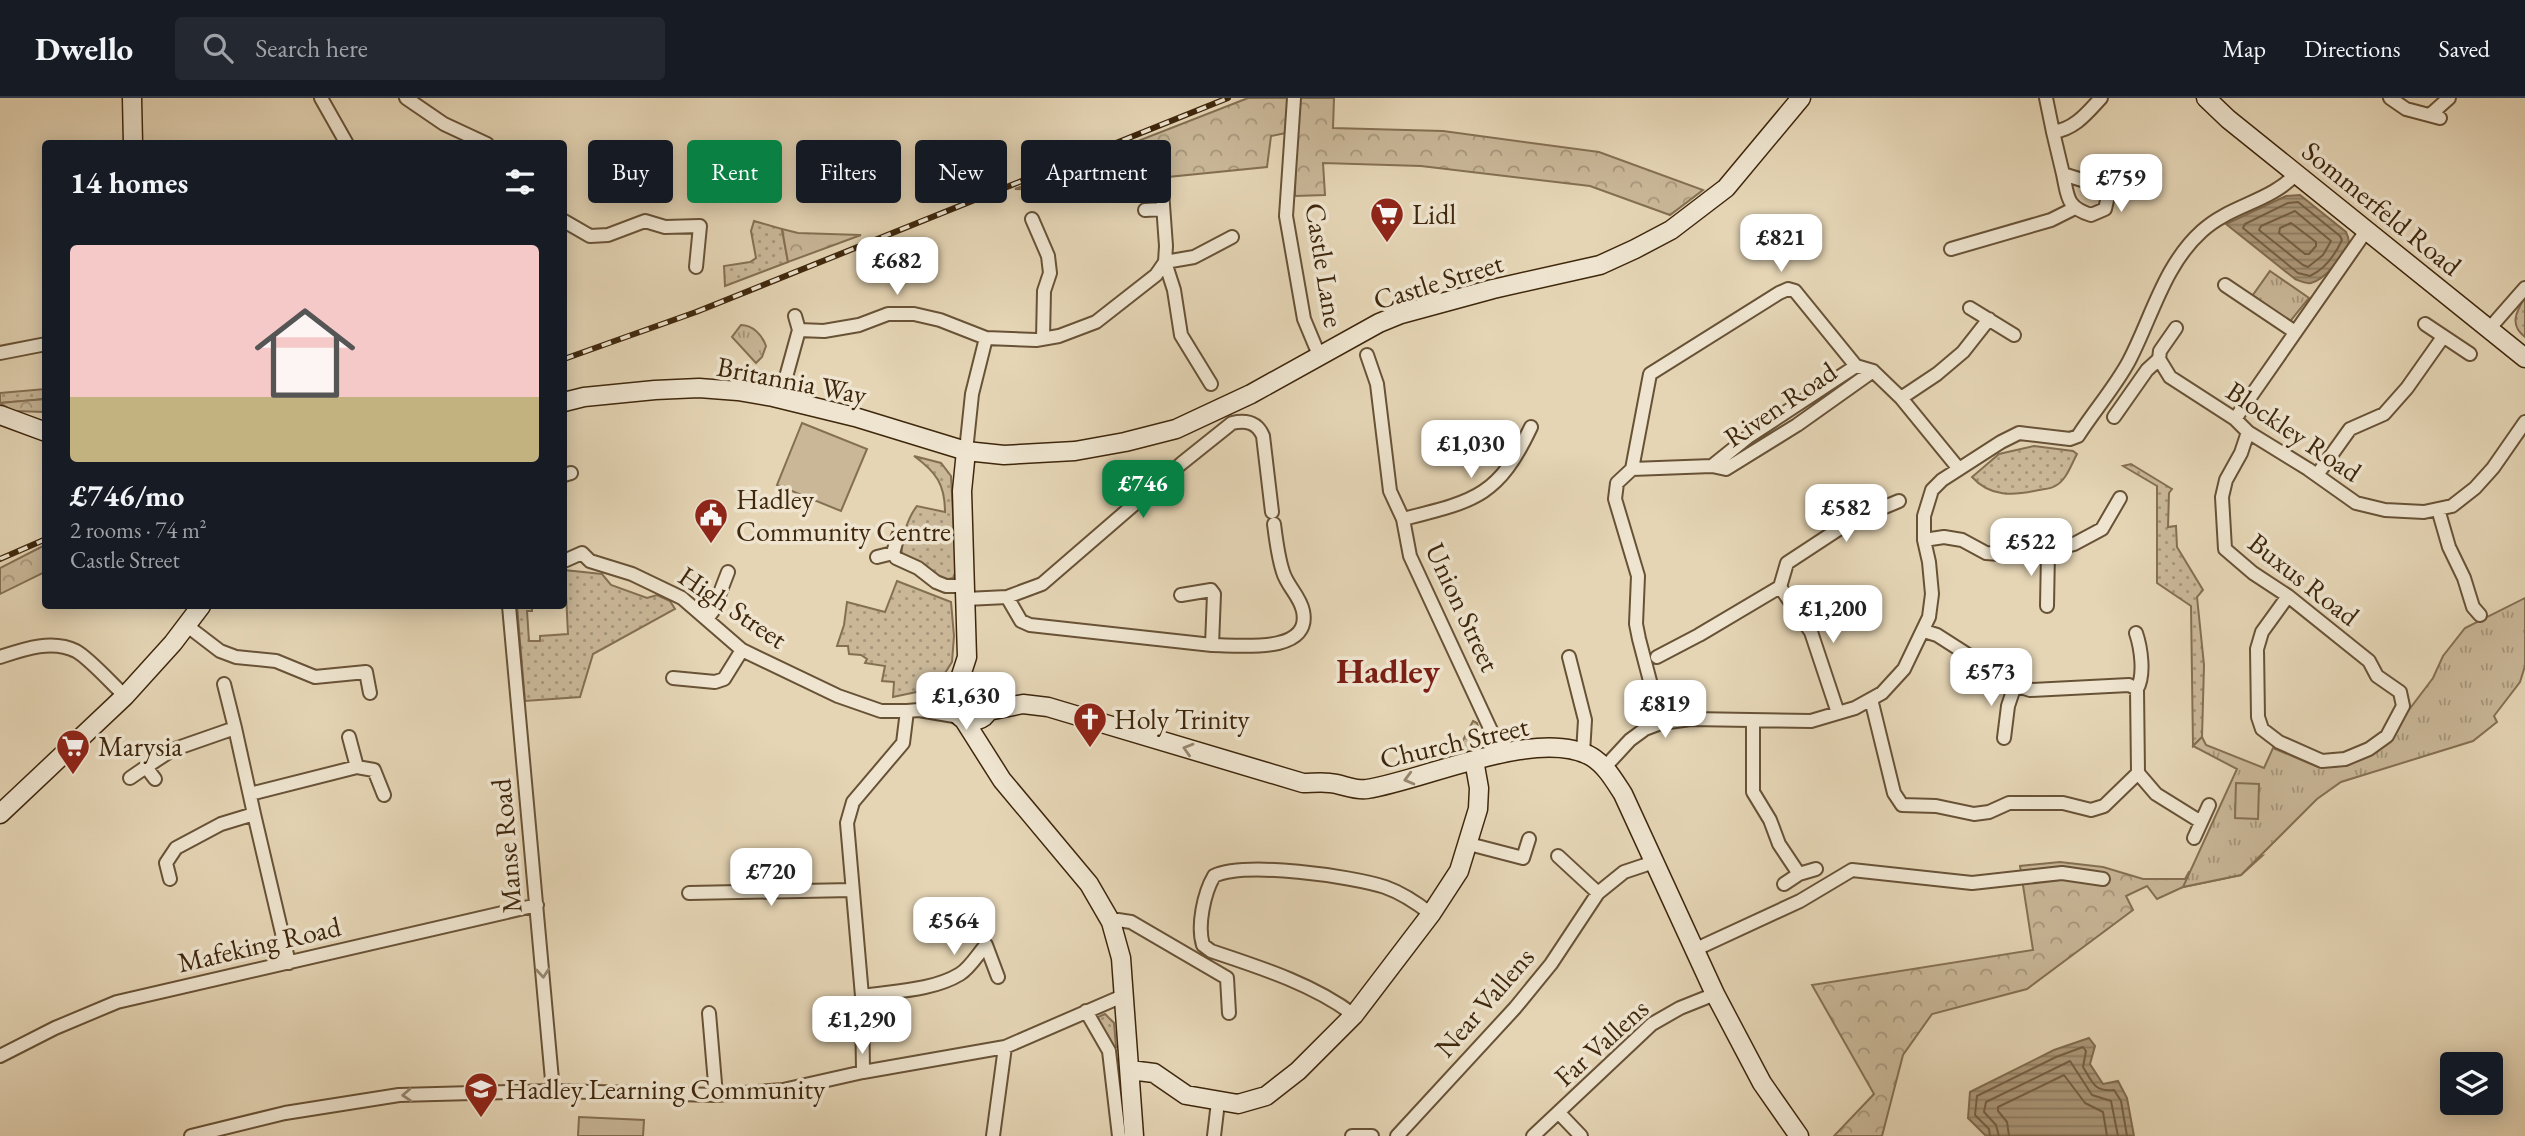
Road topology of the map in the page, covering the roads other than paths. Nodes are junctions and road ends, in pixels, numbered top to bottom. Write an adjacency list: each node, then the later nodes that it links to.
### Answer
1 (132, 98): 12 (street)
2 (321, 98): 13 (street)
3 (406, 98): 14 (street)
4 (1294, 98): 45 (street, Castle Lane)
5 (1801, 98): 45 (street, Castle Street)
6 (2046, 98): 11 (street)
7 (2101, 98): 11 (street)
8 (2206, 98): 15 (street, Sommerfeld Road)
9 (2390, 98): 10 (street)
10 (2449, 98)
11 (2053, 132): 16 (street)
12 (133, 140)
13 (345, 140)
14 (478, 140)
15 (2297, 173): 23 (street, Sommerfeld Road); 65 (street)
16 (2063, 174): 18 (street); 18 (street)
17 (1162, 203): 19 (street)
18 (2075, 208): 25 (street)
19 (1162, 209): 20 (street); 26 (street)
20 (1145, 210)
21 (1032, 219): 41 (street)
22 (567, 223): 27 (street)
23 (2365, 231): 35 (street, Sommerfeld Road); 37 (street)
24 (1232, 237): 26 (street)
25 (1951, 249)
26 (1165, 262): 41 (street); 52 (street)
27 (696, 267)
28 (2225, 285): 37 (street)
29 (2525, 288): 35 (street)
30 (1970, 308): 32 (street)
31 (795, 316): 36 (street)
32 (1989, 319): 38 (street); 53 (street)
33 (2425, 324): 39 (street)
34 (2176, 328): 48 (street)
35 (2489, 329): 47 (street, Sommerfeld Road)
36 (799, 330): 40 (street); 51 (street)
37 (2295, 332): 57 (street)
38 (2014, 335)
39 (2443, 337): 44 (street); 66 (street)
40 (986, 338): 41 (street); 62 (street)
41 (1043, 340)
42 (42, 345): 43 (street)
43 (0, 353)
44 (2470, 354)
45 (1319, 355): 62 (street, Castle Street)
46 (1367, 355): 70 (street, Union Street)
47 (2525, 358)
48 (2158, 359): 56 (street); 57 (street, Blockley Road)
49 (1856, 366): 50 (street); 63 (street, Riven Road); 64 (street)
50 (1873, 371): 53 (street); 63 (street, Riven Road)
51 (786, 377)
52 (1210, 384)
53 (1901, 398): 65 (street)
54 (567, 401): 62 (street, Britannia Way)
55 (0, 415): 60 (street)
56 (2114, 417)
57 (2235, 419): 61 (street, Blockley Road)
58 (2525, 422): 69 (street, Blockley Road)
59 (1531, 427): 70 (street)
60 (42, 431)
61 (2248, 432): 66 (street, Blockley Road); 81 (street, Buxus Road)
62 (966, 451): 79 (street)
63 (1712, 466): 64 (street, Riven Road)
64 (1632, 469): 111 (street)
65 (1959, 469): 72 (street)
66 (2316, 475): 69 (street, Blockley Road)
67 (2120, 498): 73 (street)
68 (1899, 501): 78 (street)
69 (2438, 509): 86 (street)
70 (1403, 519): 117 (street, Union Street)
71 (898, 536): 74 (street)
72 (1924, 540): 73 (street); 89 (street)
73 (2048, 551): 83 (street)
74 (893, 553): 75 (street); 79 (street)
75 (877, 557)
76 (567, 560): 87 (street, High Street)
77 (728, 572): 87 (street)
78 (1784, 591): 96 (street); 108 (street)
79 (966, 593): 82 (street); 95 (street)
80 (1181, 595): 91 (street)
81 (2288, 596): 81 (street, Buxus Road)
82 (1007, 597): 91 (street); 91 (street)
83 (2047, 606)
84 (199, 609): 88 (street)
85 (509, 609): 144 (street, Manse Road)
86 (2480, 615)
87 (707, 619): 92 (street, High Street)
88 (186, 625): 103 (street); 104 (street)
89 (1924, 631): 99 (street); 105 (street)
90 (2136, 633): 101 (street)
91 (1212, 645)
92 (742, 650): 97 (street); 106 (street, High Street)
93 (1569, 656): 116 (street)
94 (0, 657): 104 (street)
95 (967, 657): 100 (street); 102 (street)
96 (1657, 657)
97 (673, 678)
98 (224, 684): 112 (street)
99 (2015, 685): 101 (street); 114 (street)
100 (980, 686): 102 (street); 107 (street)
101 (2137, 689): 122 (street)
102 (957, 692): 106 (street, High Street); 109 (street)
103 (370, 693)
104 (125, 696): 128 (street)
105 (1871, 699): 108 (street); 122 (street)
106 (913, 710): 109 (street, High Street); 141 (street)
107 (987, 713): 109 (street); 115 (street); 118 (street, Church Street, one-way to 107)
108 (1838, 713): 110 (street)
109 (962, 718): 115 (street)
110 (1753, 721): 111 (street); 137 (street)
111 (1661, 723): 121 (street)
112 (235, 728): 119 (street); 125 (street)
113 (349, 737): 120 (street)
114 (2004, 738)
115 (984, 752): 146 (street)
116 (1583, 753): 117 (street, Church Street); 121 (street, Church Street)
117 (1502, 754): 118 (street, Church Street)
118 (1474, 760): 133 (street)
119 (146, 767): 123 (street); 124 (street)
120 (357, 767): 125 (street); 126 (street)
121 (1605, 767): 135 (street, Church Street)
122 (2138, 773): 130 (street)
123 (130, 778)
124 (155, 779)
125 (250, 794): 129 (street)
126 (384, 795)
127 (2209, 805): 130 (street)
128 (0, 814)
129 (254, 814): 138 (street); 148 (street)
130 (2201, 822): 131 (street)
131 (2194, 838)
132 (1529, 839): 133 (street)
133 (1469, 844): 145 (street)
134 (1558, 856): 143 (street)
135 (1654, 862): 143 (street, Near Vallens); 147 (street, Church Street)
136 (1816, 869): 137 (street)
137 (1799, 874): 140 (street)
138 (170, 879)
139 (2103, 879): 147 (street)
140 (1784, 884)
141 (852, 890): 142 (street); 151 (street)
142 (690, 893)
143 (1598, 893): 172 (street, Near Vallens)
144 (537, 905): 148 (street, Mafeking Road); 161 (street, Manse Road, one-way to 161)
145 (1432, 914): 156 (street); 156 (street)
146 (1111, 922): 152 (street); 155 (street)
147 (1694, 950): 150 (street, Church Street)
148 (289, 963): 158 (street, Mafeking Road)
149 (998, 977): 151 (street)
150 (1715, 994): 164 (street, Far Vallens); 175 (street, Church Street)
151 (862, 996): 160 (street)
152 (1125, 996): 153 (street); 159 (street)
153 (1086, 1011): 157 (street); 167 (street)
154 (709, 1013): 162 (street)
155 (1229, 1013)
156 (1354, 1015): 163 (street)
157 (1005, 1047): 160 (street); 166 (street)
158 (0, 1056)
159 (1130, 1070): 163 (street); 168 (street)
160 (863, 1072): 162 (street)
161 (555, 1088): 162 (street); 165 (street, one-way to 165)
162 (716, 1095)
163 (1218, 1102): 169 (street)
164 (1559, 1113): 173 (street, Far Vallens); 174 (street, Far Vallens)
165 (191, 1136)
166 (993, 1136)
167 (1119, 1136)
168 (1134, 1136)
169 (1214, 1136)
170 (1352, 1136): 171 (street)
171 (1372, 1136)
172 (1397, 1136)
173 (1533, 1136)
174 (1581, 1136)
175 (1799, 1136)

